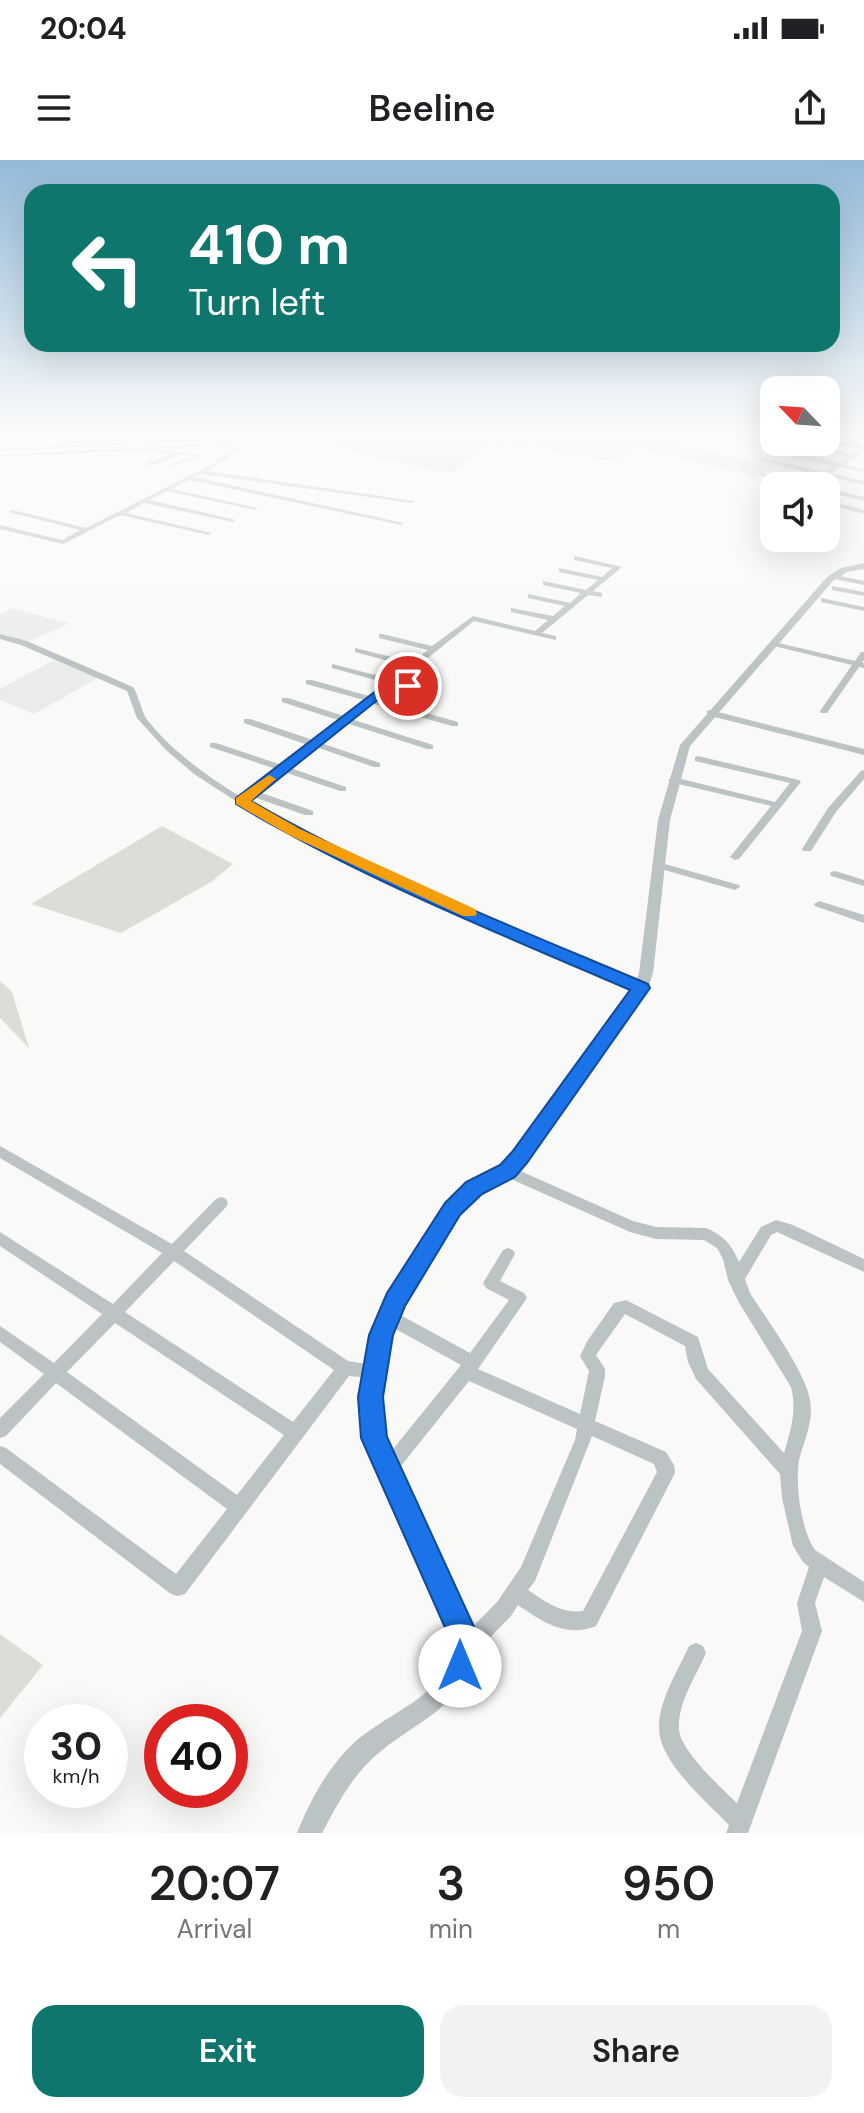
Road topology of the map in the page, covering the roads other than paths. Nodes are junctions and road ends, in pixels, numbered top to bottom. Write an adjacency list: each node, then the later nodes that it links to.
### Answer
1 (127, 509): 7 (street)
2 (182, 509): 8 (street)
3 (317, 509): 5 (street)
4 (336, 509): 9 (street)
5 (314, 511)
6 (12, 512): 11 (street)
7 (119, 513): 11 (street); 12 (street)
8 (233, 520)
9 (401, 523)
10 (0, 527): 11 (street)
11 (87, 530)
12 (209, 533)
13 (577, 558): 16 (street)
14 (864, 566): 17 (street)
15 (562, 570): 16 (street)
16 (603, 579): 20 (street)
17 (834, 582): 19 (street); 21 (street); 33 (street)
18 (546, 583): 20 (street)
19 (864, 583)
20 (587, 592): 22 (street); 25 (street)
21 (864, 594)
22 (599, 595)
23 (531, 596): 25 (street)
24 (824, 600): 26 (street)
25 (570, 605): 28 (street)
26 (864, 609)
27 (514, 610): 28 (street)
28 (554, 619): 29 (street)
29 (536, 634): 32 (street); 34 (street)
30 (0, 636): 63 (street)
31 (382, 636): 34 (street)
32 (553, 638)
33 (773, 643): 38 (street); 46 (street)
34 (434, 649): 37 (street)
35 (358, 650): 37 (street)
36 (864, 654): 38 (street)
37 (413, 665): 41 (street)
38 (861, 665): 45 (street)
39 (335, 666): 41 (street)
40 (309, 682): 44 (street)
41 (393, 682): 42 (street); 44 (street)
42 (408, 686)
43 (285, 700): 47 (street)
44 (370, 700): 47 (street); 49 (street)
45 (824, 711)
46 (710, 713): 53 (street); 58 (street)
47 (344, 720): 50 (street); 52 (street)
48 (247, 721): 50 (street)
49 (455, 724)
50 (314, 743): 55 (street); 56 (street)
51 (213, 745): 56 (street)
52 (430, 747)
53 (864, 752)
54 (698, 759): 64 (street)
55 (377, 765)
56 (283, 768): 60 (street); 62 (street)
57 (864, 773): 59 (street)
58 (673, 780): 64 (street); 68 (street)
59 (850, 788): 61 (street); 66 (street)
60 (343, 789)
61 (864, 792)
62 (251, 793): 63 (street); 65 (street)
63 (242, 801): 74 (street)
64 (777, 805): 67 (street)
65 (309, 813)
66 (807, 849)
67 (735, 857)
68 (658, 865): 71 (street); 74 (street)
69 (835, 874): 70 (street)
70 (864, 883)
71 (735, 887)
72 (819, 904): 73 (street)
73 (864, 919)
74 (641, 988): 76 (street)
75 (0, 1151): 79 (street)
76 (507, 1171): 82 (street); 84 (street)
77 (221, 1203): 79 (street)
78 (0, 1238): 83 (street)
79 (173, 1252): 83 (street); 86 (street)
80 (508, 1254): 87 (street)
81 (864, 1266): 82 (street)
82 (736, 1280): 95 (street)
83 (113, 1313): 89 (street); 92 (street)
84 (389, 1317): 87 (street); 88 (street)
85 (0, 1333): 89 (street)
86 (345, 1368): 88 (street); 92 (street)
87 (469, 1368): 90 (street); 94 (street)
88 (373, 1371): 94 (street)
89 (53, 1374): 91 (street); 96 (street)
90 (586, 1427): 95 (street); 98 (street); 98 (street)
91 (0, 1430)
92 (295, 1433): 96 (street)
93 (0, 1454): 96 (street)
94 (387, 1470): 100 (street)
95 (789, 1471): 97 (street)
96 (238, 1506)
97 (820, 1563): 99 (street); 102 (street)
98 (516, 1593): 100 (street)
99 (864, 1593)
100 (463, 1651): 103 (street)
101 (696, 1653): 102 (street)
102 (739, 1828)
103 (309, 1833)

